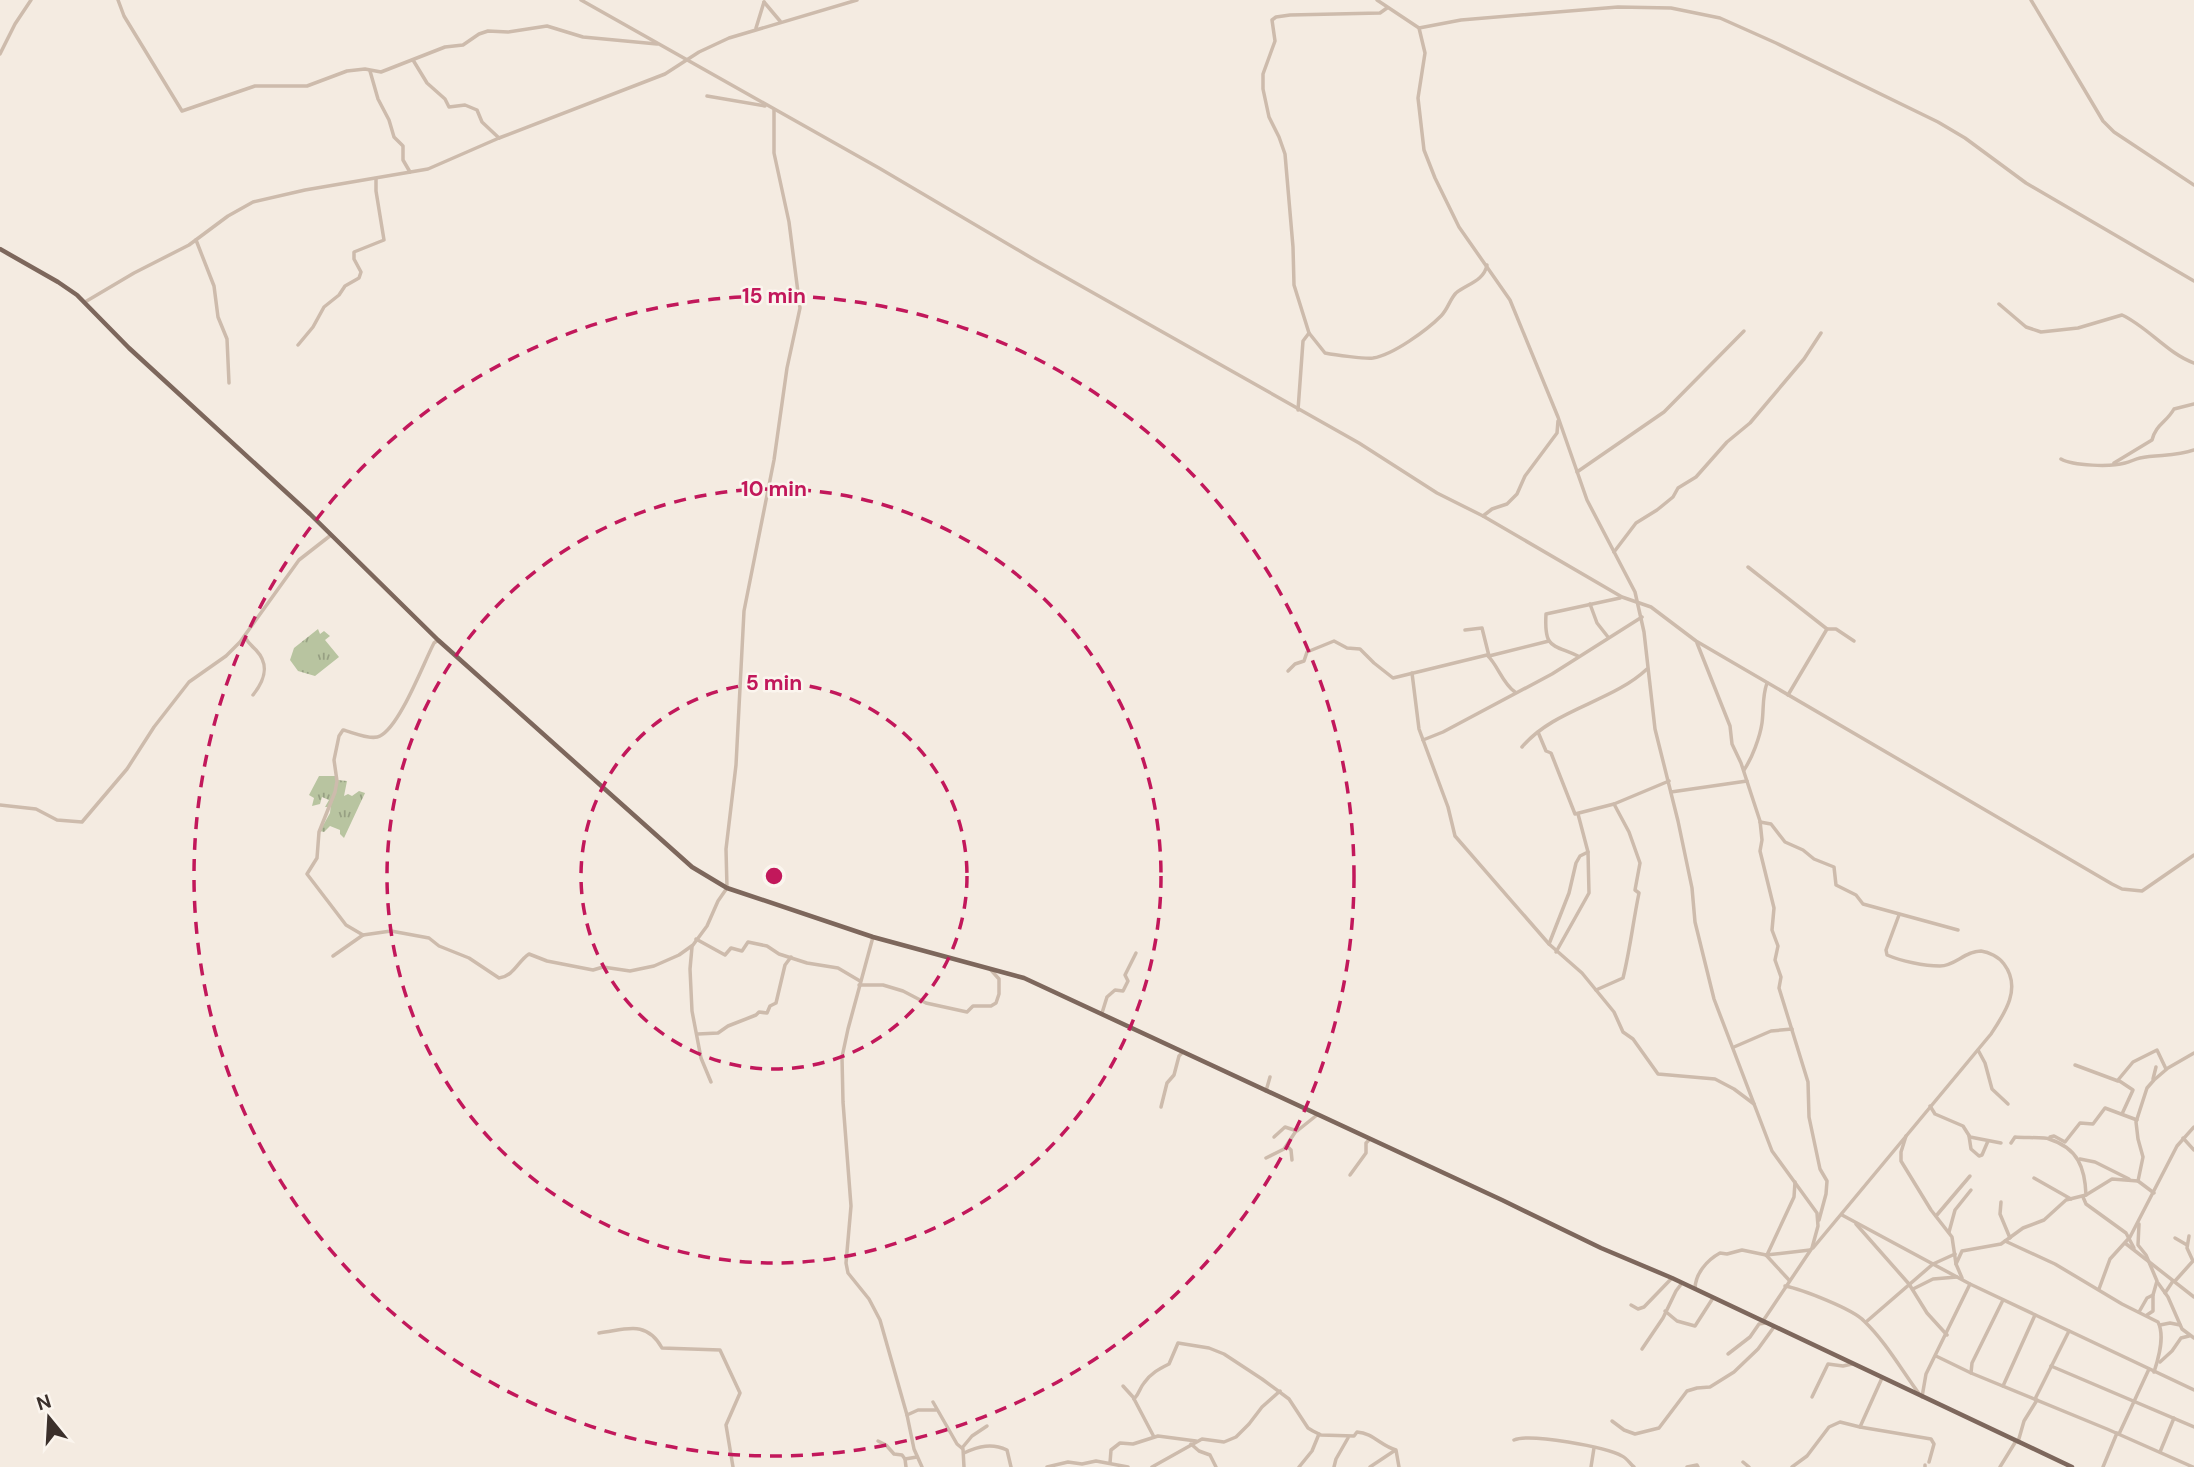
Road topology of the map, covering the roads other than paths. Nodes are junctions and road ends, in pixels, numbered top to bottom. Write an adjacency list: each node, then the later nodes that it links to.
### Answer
1 (31, 0): 13 (street)
2 (118, 0): 16 (street)
3 (581, 0): 12 (street)
4 (858, 0): 9 (street)
5 (1377, 0): 8 (street)
6 (2031, 0): 25 (street)
7 (764, 1): 9 (street); 10 (street)
8 (1388, 8): 11 (street); 33 (street)
9 (780, 21): 10 (street)
10 (757, 28): 15 (street)
11 (1419, 28): 28 (street); 29 (street)
12 (659, 44): 14 (street); 15 (street)
13 (0, 53)
14 (413, 60): 17 (street); 22 (street)
15 (687, 60): 20 (street); 22 (street)
16 (370, 71): 17 (street); 18 (street)
17 (381, 72): 18 (street)
18 (375, 83): 23 (street)
19 (707, 96): 20 (street)
20 (767, 106): 21 (street)
21 (774, 110): 39 (street); 85 (street)
22 (499, 138): 23 (street)
23 (410, 172): 24 (street)
24 (376, 178): 26 (street); 35 (street)
25 (2194, 186)
26 (196, 240): 30 (street); 37 (street)
27 (0, 249): 30 (main road)
28 (1487, 265): 33 (street); 40 (street)
29 (2194, 281)
30 (85, 302): 46 (main road)
31 (1999, 304): 36 (street)
32 (1744, 331): 44 (street)
33 (1309, 333): 39 (street)
34 (1821, 333): 47 (street)
35 (298, 345)
36 (2194, 363)
37 (229, 383)
38 (2194, 404): 43 (street)
39 (1298, 410): 45 (street)
40 (1559, 419): 44 (street); 45 (street)
41 (2194, 450): 43 (street)
42 (2061, 459): 43 (street)
43 (2114, 463)
44 (1577, 472): 47 (street)
45 (1483, 516): 49 (street)
46 (331, 535): 55 (street); 57 (main road)
47 (1614, 552): 51 (street)
48 (1748, 567): 53 (street)
49 (1622, 597): 50 (street); 51 (street)
50 (1590, 604): 56 (street); 58 (street)
51 (1639, 604): 52 (street); 59 (street)
52 (1642, 617): 56 (street); 65 (street)
53 (1827, 629): 60 (street); 71 (street)
54 (1465, 630): 63 (street)
55 (245, 637): 61 (street); 62 (street)
56 (1608, 637): 64 (street)
57 (438, 640): 85 (main road); 87 (street)
58 (1549, 641): 63 (street); 64 (street)
59 (1696, 641): 68 (street); 75 (street)
60 (1854, 641)
61 (240, 642): 62 (street); 80 (street)
62 (249, 644): 70 (street)
63 (1489, 656): 67 (street); 69 (street)
64 (1578, 656): 69 (street)
65 (1648, 668): 72 (street); 76 (street)
66 (1288, 671): 67 (street)
67 (1412, 673): 73 (street)
68 (1768, 682): 71 (street); 75 (street)
69 (1515, 692): 73 (street)
70 (253, 695)
71 (1788, 695): 84 (street)
72 (1538, 732): 74 (street); 81 (street)
73 (1423, 740): 93 (street)
74 (1522, 747)
75 (1744, 771): 77 (street)
76 (1669, 781): 78 (street); 79 (street)
77 (1747, 781): 78 (street); 82 (street)
78 (1671, 792): 106 (street)
79 (1614, 804): 81 (street); 101 (street)
80 (0, 805)
81 (1578, 814): 83 (street)
82 (1760, 822): 86 (street); 103 (street)
83 (1588, 852): 93 (street); 95 (street)
84 (2194, 855)
85 (726, 888): 90 (main road); 91 (street)
86 (1899, 915): 88 (street); 107 (street)
87 (350, 928): 89 (street); 92 (street)
88 (1958, 930)
89 (363, 935): 92 (street); 94 (street)
90 (873, 937): 99 (main road); 100 (street)
91 (696, 939): 94 (street); 98 (street)
92 (352, 941): 97 (street)
93 (1549, 944): 95 (street)
94 (693, 945): 104 (street)
95 (1556, 951): 101 (street)
96 (1136, 953): 102 (street)
97 (333, 956)
98 (791, 957): 100 (street); 104 (street)
99 (989, 968): 100 (street); 102 (main road)
100 (860, 983): 223 (street)
101 (1596, 990): 120 (street)
102 (1102, 1013): 105 (main road)
103 (1793, 1029): 106 (street); 156 (street)
104 (698, 1034): 117 (street)
105 (1174, 1048): 108 (street); 110 (main road)
106 (1734, 1048): 120 (street)
107 (1978, 1050): 119 (street); 121 (street)
108 (1165, 1051)
109 (2194, 1053): 113 (street)
110 (1184, 1054): 118 (main road); 122 (street)
111 (2075, 1065): 115 (street)
112 (2156, 1067): 116 (street)
113 (2166, 1069): 115 (street); 116 (street)
114 (1270, 1077): 118 (street)
115 (2118, 1081): 124 (street)
116 (2152, 1081): 125 (street)
117 (711, 1082)
118 (1266, 1090): 123 (main road)
119 (2008, 1104)
120 (1756, 1105): 146 (street)
121 (1930, 1106): 128 (street); 129 (street)
122 (1161, 1108)
123 (1317, 1114): 127 (street); 133 (main road)
124 (2122, 1114): 125 (street); 131 (street)
125 (2137, 1120): 145 (street)
126 (2194, 1127): 132 (street)
127 (1296, 1131): 130 (street); 137 (street)
128 (1907, 1134): 152 (street); 153 (street)
129 (1969, 1136): 134 (street); 134 (street)
130 (1275, 1137)
131 (2046, 1138): 136 (street); 140 (street)
132 (2183, 1138): 138 (street); 148 (street)
133 (1370, 1139): 142 (street); 173 (main road)
134 (1988, 1140): 135 (street)
135 (2001, 1143)
136 (2011, 1143)
137 (1287, 1146): 139 (street); 141 (street)
138 (2194, 1150)
139 (1266, 1158)
140 (2080, 1159): 145 (street); 149 (street)
141 (1292, 1160)
142 (1350, 1175)
143 (1970, 1175): 153 (street)
144 (2034, 1178): 150 (street)
145 (2136, 1181): 148 (street); 149 (street)
146 (1794, 1182): 156 (street); 168 (street)
147 (1971, 1189): 157 (street)
148 (2154, 1193): 155 (street)
149 (2084, 1196): 150 (street); 160 (street)
150 (2071, 1199): 159 (street)
151 (2001, 1202): 159 (street)
152 (1842, 1215): 154 (street); 169 (street)
153 (1936, 1216): 157 (street)
154 (1852, 1220): 172 (street); 181 (street)
155 (2140, 1221): 160 (street); 171 (street)
156 (1818, 1222): 166 (street)
157 (1949, 1232): 167 (street)
158 (2189, 1236): 164 (street)
159 (2010, 1238): 162 (street)
160 (2130, 1238): 163 (street); 165 (street)
161 (2175, 1238): 164 (street)
162 (2005, 1241): 167 (street); 183 (street)
163 (2125, 1243): 165 (street); 183 (street)
164 (2187, 1245): 170 (street)
165 (2134, 1248): 171 (street)
166 (1811, 1250): 168 (street); 169 (street)
167 (1957, 1254): 172 (street); 174 (street)
168 (1767, 1255): 175 (street); 182 (street)
169 (1807, 1255): 175 (street)
170 (2193, 1257): 177 (street)
171 (2148, 1260): 176 (street); 177 (street)
172 (1933, 1264): 174 (street); 181 (street)
173 (1672, 1278): 178 (main road); 189 (street)
174 (1960, 1278): 179 (street); 181 (street)
175 (1789, 1280): 180 (street)
176 (2157, 1281): 184 (street); 185 (street)
177 (2174, 1281): 184 (street); 186 (street)
178 (1682, 1283): 182 (main road); 190 (street)
179 (1970, 1284): 188 (street); 201 (street)
180 (1785, 1286): 194 (street); 195 (street)
181 (1911, 1287): 195 (street); 201 (street)
182 (1695, 1289): 187 (main road)
183 (2099, 1290): 191 (street)
184 (2165, 1293): 197 (street)
185 (2153, 1295): 191 (street); 193 (street)
186 (2194, 1297)
187 (1713, 1298): 190 (street); 194 (main road)
188 (2003, 1300): 192 (street); 210 (street)
189 (1631, 1305)
190 (1665, 1311): 203 (street)
191 (2138, 1312): 193 (street)
192 (2035, 1315): 199 (street); 213 (street)
193 (2145, 1315): 196 (street)
194 (1764, 1322): 198 (main road); 204 (street)
195 (1866, 1322): 217 (street)
196 (2160, 1325): 197 (street); 208 (street)
197 (2180, 1325): 202 (street)
198 (1774, 1327): 206 (main road); 225 (street)
199 (2069, 1331): 207 (street); 209 (street)
200 (599, 1333): 250 (street)
201 (1947, 1335): 205 (street)
202 (2192, 1337): 208 (street)
203 (1642, 1349)
204 (1728, 1354)
205 (1937, 1356): 210 (street); 217 (street)
206 (1852, 1364): 211 (main road); 216 (street)
207 (2051, 1366): 219 (street); 220 (street)
208 (2156, 1366): 209 (street)
209 (2152, 1370): 214 (street); 220 (street)
210 (1971, 1373): 213 (street)
211 (1882, 1378): 217 (main road); 227 (street)
212 (1123, 1386): 218 (street)
213 (2003, 1386): 219 (street)
214 (2194, 1390)
215 (1280, 1391): 218 (street); 230 (street); 235 (street)
216 (1812, 1397)
217 (1922, 1397): 236 (main road)
218 (1134, 1399): 231 (street)
219 (2036, 1399): 229 (street); 236 (street)
220 (2134, 1400): 224 (street); 229 (street)
221 (933, 1402): 222 (street)
222 (936, 1410): 223 (street); 239 (street)
223 (907, 1415): 242 (street)
224 (2174, 1418): 228 (street); 241 (street)
225 (1612, 1421)
226 (987, 1426): 239 (street)
227 (1860, 1427): 247 (street); 266 (street)
228 (2194, 1427)
229 (2118, 1433): 241 (street); 269 (street)
230 (1319, 1434): 232 (street); 259 (street)
231 (1154, 1437): 235 (street); 245 (street)
232 (1348, 1437): 240 (street); 260 (street)
233 (1514, 1440): 238 (street)
234 (878, 1441): 243 (street)
235 (1197, 1441): 237 (street)
236 (2017, 1441): 267 (street); 268 (main road)
237 (1191, 1444): 257 (street); 258 (street)
238 (1594, 1448): 249 (street); 262 (street)
239 (963, 1450): 253 (street); 254 (street)
240 (1396, 1450): 248 (street); 261 (street)
241 (2160, 1452): 270 (street)
242 (918, 1457): 243 (street); 252 (street)
243 (905, 1459): 251 (street)
244 (1743, 1462): 265 (street)
245 (1108, 1464): 246 (street); 256 (street)
246 (1070, 1465): 255 (street)
247 (1926, 1465)
248 (1400, 1466)
249 (1632, 1466)
250 (733, 1467)
251 (906, 1467)
252 (922, 1467)
253 (964, 1467)
254 (1011, 1467)
255 (1047, 1467)
256 (1128, 1467)
257 (1152, 1467)
258 (1216, 1467)
259 (1299, 1467)
260 (1334, 1467)
261 (1372, 1467)
262 (1591, 1467)
263 (1687, 1467): 264 (street)
264 (1698, 1467)
265 (1749, 1467)
266 (1792, 1467)
267 (2000, 1467)
268 (2072, 1467)
269 (2103, 1467)
270 (2193, 1467)

